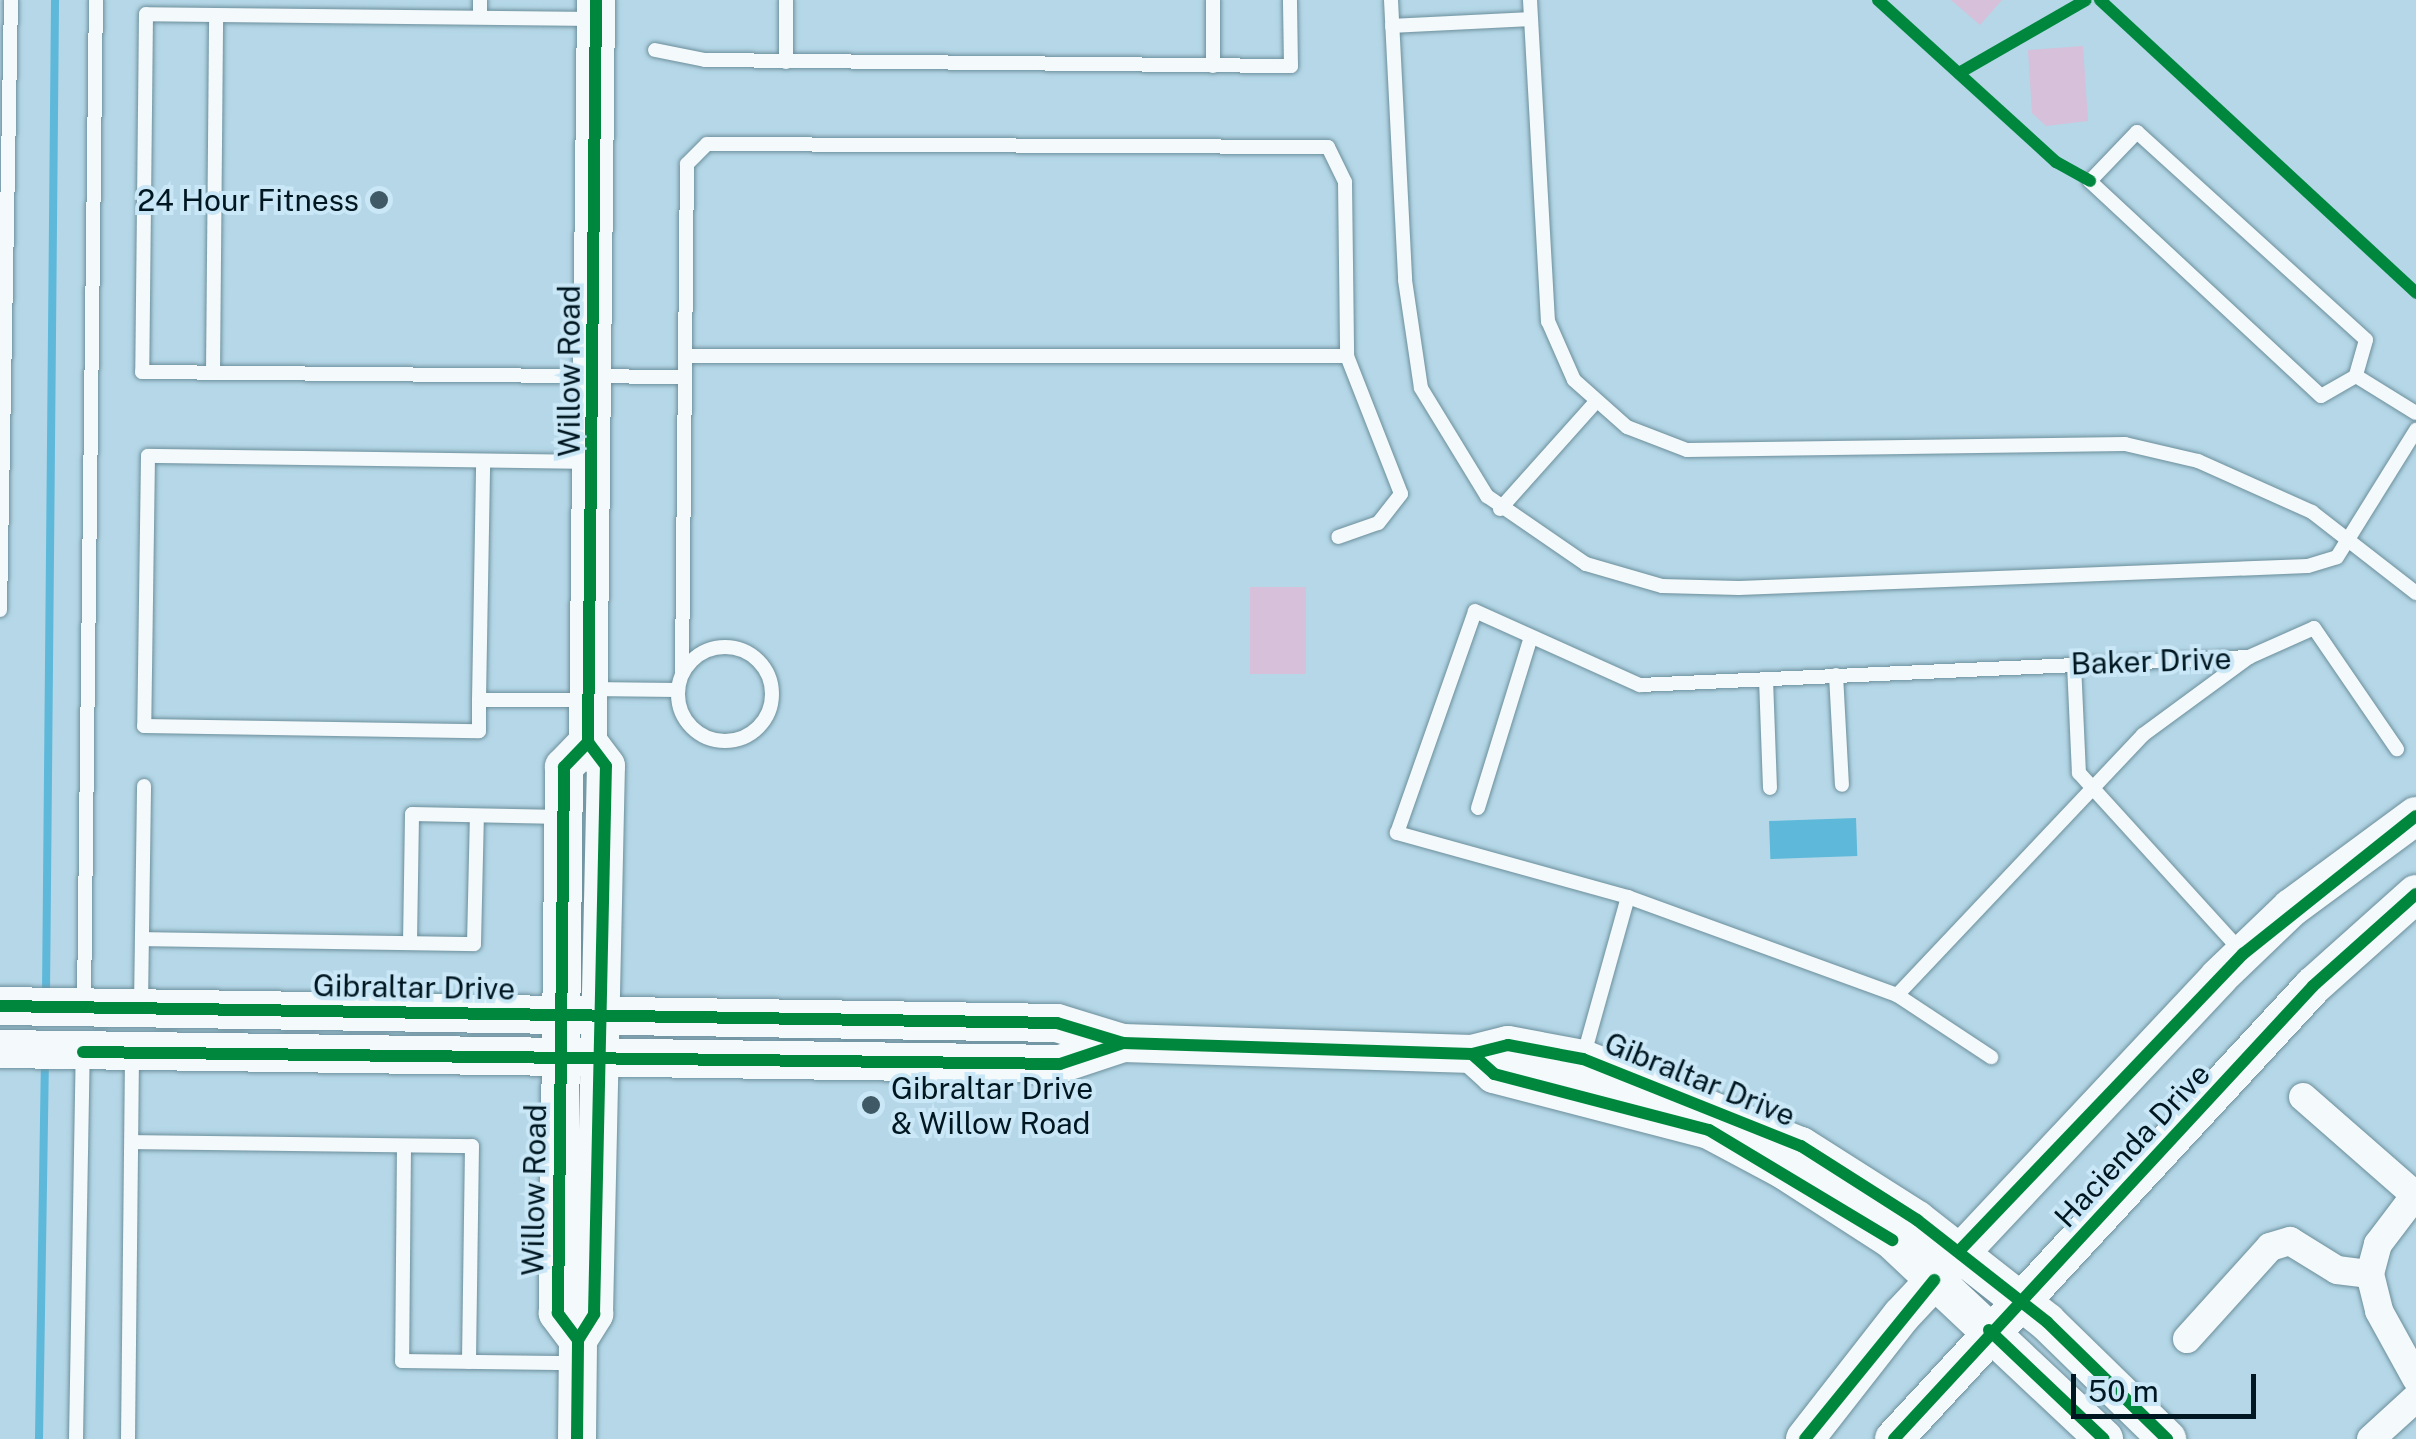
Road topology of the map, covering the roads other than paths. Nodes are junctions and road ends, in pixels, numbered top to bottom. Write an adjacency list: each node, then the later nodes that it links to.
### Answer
1 (11, 0): 32 (lane)
2 (96, 0): 61 (lane)
3 (480, 0): 11 (lane)
4 (786, 0): 15 (lane)
5 (1213, 0): 16 (lane)
6 (1290, 0): 16 (lane)
7 (1391, 0): 13 (lane)
8 (1530, 0): 12 (lane)
9 (596, 9): 11 (lane); 21 (street, Willow Road)
10 (216, 14): 11 (lane); 19 (lane); 19 (lane)
11 (480, 18)
12 (1530, 20): 13 (lane); 23 (lane)
13 (1392, 26): 28 (lane)
14 (655, 50): 15 (lane)
15 (786, 62): 16 (lane)
16 (1213, 66)
17 (685, 356): 18 (lane); 18 (lane); 22 (lane)
18 (1347, 356): 30 (lane)
19 (213, 373): 21 (lane)
20 (2356, 376): 20 (lane); 24 (lane)
21 (594, 377): 22 (lane); 27 (street, Willow Road)
22 (685, 377): 36 (lane)
23 (1594, 404): 28 (lane); 29 (lane)
24 (2416, 412)
25 (2416, 430): 29 (lane)
26 (483, 460): 27 (lane); 41 (lane); 41 (lane)
27 (593, 462): 40 (street, Willow Road)
28 (1500, 509): 29 (lane)
29 (2350, 534): 31 (lane)
30 (1338, 537)
31 (2416, 594)
32 (0, 610)
33 (1531, 636): 38 (lane, Baker Drive); 48 (lane); 54 (lane, Baker Drive)
34 (2248, 658): 35 (lane, Baker Drive); 43 (lane); 47 (lane, Baker Drive)
35 (2074, 664): 37 (lane, Baker Drive); 47 (lane)
36 (682, 672): 39 (lane); 39 (lane)
37 (1836, 676): 38 (lane, Baker Drive); 44 (lane)
38 (1766, 679): 46 (lane)
39 (677, 690): 40 (lane)
40 (588, 694): 41 (lane); 42 (street, Willow Road)
41 (480, 700)
42 (588, 742): 51 (street, Willow Road); 64 (street, Willow Road)
43 (2397, 749)
44 (1842, 785)
45 (144, 786): 55 (lane)
46 (1770, 788)
47 (2089, 790): 58 (lane); 59 (lane, Baker Drive)
48 (1478, 808)
49 (476, 816): 51 (lane); 56 (lane); 56 (lane)
50 (2416, 816): 58 (street, Hacienda Drive)
51 (564, 817): 63 (street, Willow Road)
52 (2416, 865): 57 (street)
53 (2416, 894): 57 (street, Hacienda Drive)
54 (1628, 897): 59 (lane); 72 (lane)
55 (142, 939): 56 (lane); 62 (lane)
56 (410, 943)
57 (2348, 950): 80 (street, Hacienda Drive)
58 (2243, 954): 77 (street, Hacienda Drive)
59 (1897, 995): 69 (lane)
60 (2, 1006): 61 (street, Gibraltar Drive)
61 (84, 1008): 62 (street, Gibraltar Drive)
62 (140, 1008): 63 (street, Gibraltar Drive)
63 (561, 1014): 64 (street, Gibraltar Drive); 70 (street, Willow Road)
64 (600, 1015): 65 (street, Gibraltar Drive); 71 (street, Willow Road)
65 (1123, 1044): 71 (street, Gibraltar Drive); 72 (street, Gibraltar Drive)
66 (2, 1049): 67 (street, Gibraltar Drive)
67 (83, 1052): 68 (street, Gibraltar Drive); 87 (lane)
68 (132, 1052): 70 (street, Gibraltar Drive); 74 (lane)
69 (1991, 1057)
70 (560, 1059): 71 (street, Gibraltar Drive); 83 (street, Willow Road)
71 (599, 1059): 83 (street, Willow Road)
72 (1579, 1074): 77 (street, Gibraltar Drive); 79 (street, Gibraltar Drive)
73 (2304, 1097): 76 (street)
74 (132, 1142): 75 (lane); 88 (lane)
75 (404, 1146): 84 (lane); 84 (lane)
76 (2415, 1194): 78 (street)
77 (1960, 1250): 79 (street, Hacienda Drive); 80 (street, Gibraltar Drive)
78 (2370, 1274): 82 (street); 85 (street)
79 (1934, 1280): 81 (street, Gibraltar Drive); 90 (street, Hacienda Drive)
80 (2020, 1299): 81 (street, Hacienda Drive); 93 (street, Gibraltar Drive)
81 (1989, 1330): 91 (street, Hacienda Drive); 92 (street, Gibraltar Drive)
82 (2186, 1339)
83 (578, 1351): 84 (lane); 89 (street, Willow Road)
84 (469, 1362)
85 (2416, 1378)
86 (2416, 1398): 94 (street)
87 (76, 1439)
88 (128, 1439)
89 (577, 1439)
90 (1805, 1439)
91 (1894, 1439)
92 (2104, 1439)
93 (2166, 1439)
94 (2371, 1439)

